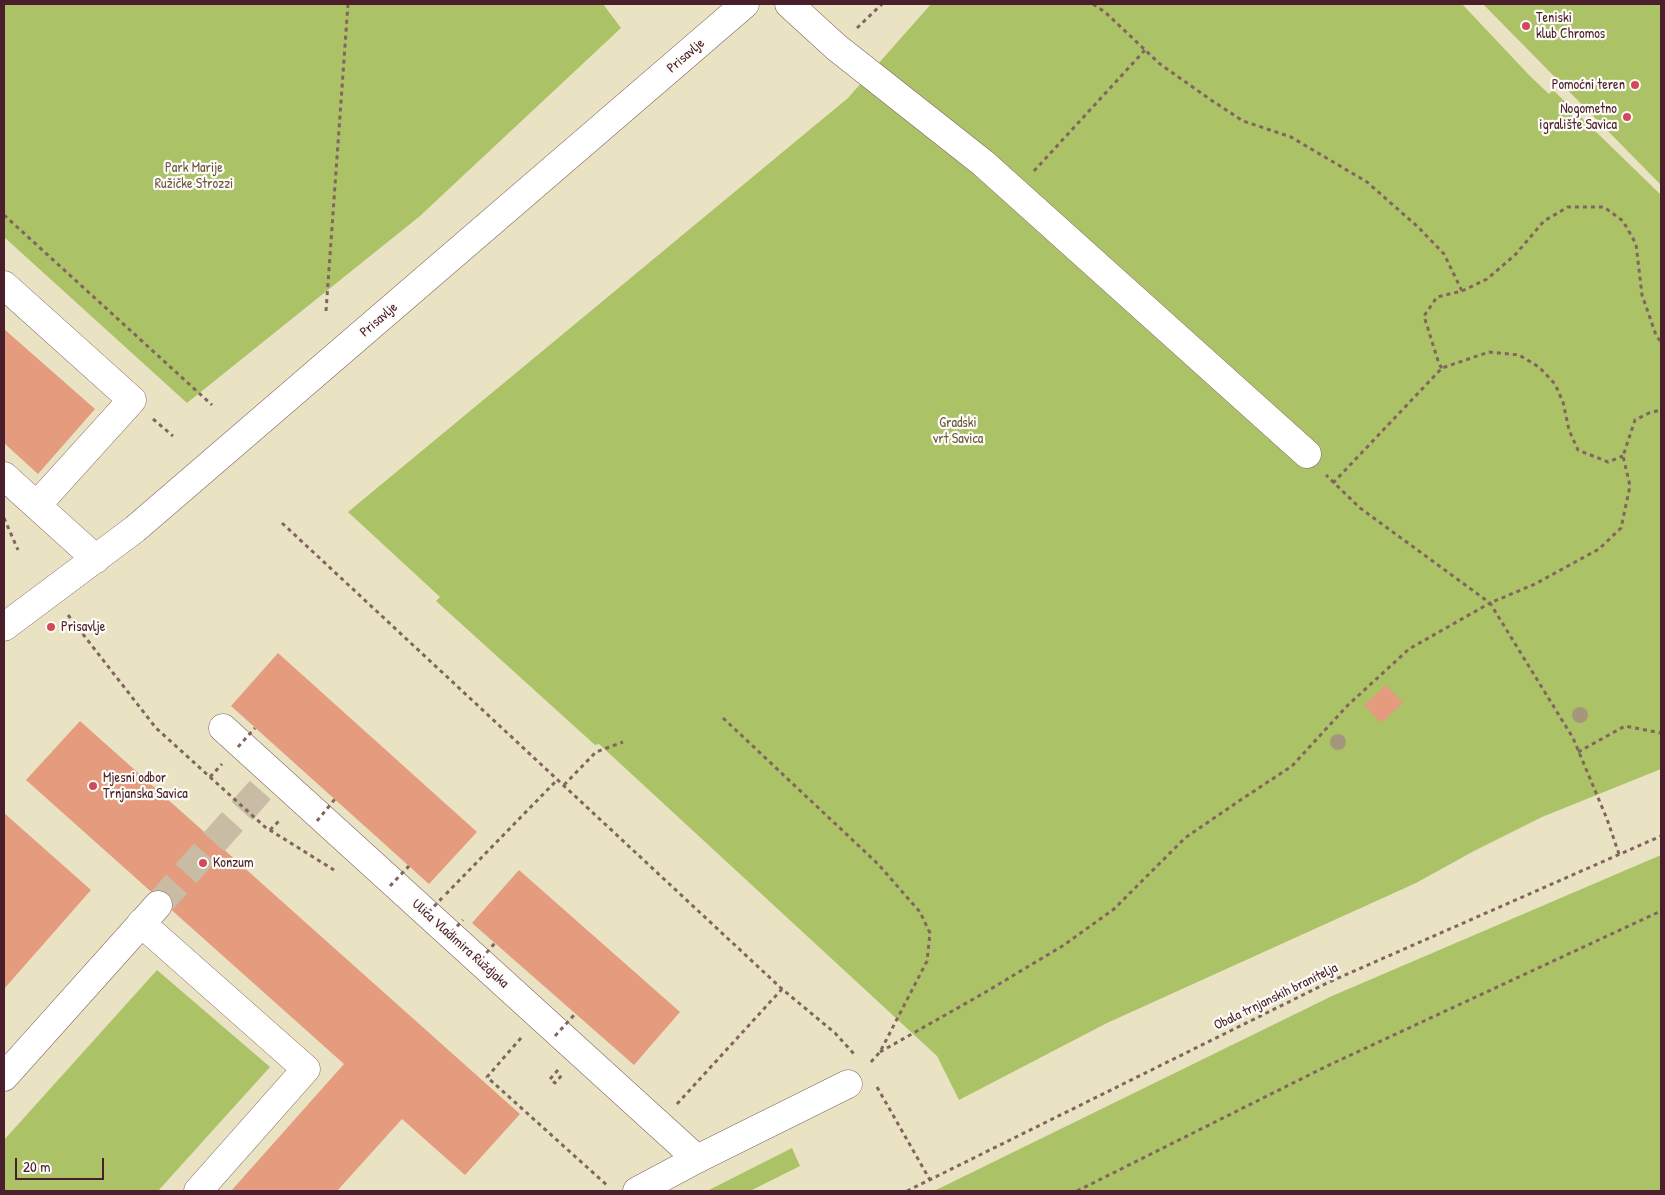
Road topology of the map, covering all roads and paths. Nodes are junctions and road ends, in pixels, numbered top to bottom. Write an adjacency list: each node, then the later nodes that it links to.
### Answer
1 (348, 4): 10 (path)
2 (746, 4): 23 (street, Prisavlje)
3 (789, 4): 6 (street)
4 (1093, 4): 5 (path)
5 (1145, 50): 6 (path); 9 (path)
6 (1015, 192): 15 (street)
7 (4, 215): 13 (path)
8 (4, 285): 19 (street)
9 (1462, 291): 11 (path); 12 (path)
10 (326, 311)
11 (1661, 342)
12 (1442, 368): 16 (path); 18 (path)
13 (212, 405)
14 (1661, 410): 16 (path)
15 (1307, 454): 18 (path)
16 (1623, 456): 24 (path)
17 (4, 476): 19 (street)
18 (1333, 483): 24 (path)
19 (37, 505): 23 (street)
20 (4, 518): 22 (path)
21 (282, 523): 33 (path)
22 (18, 550)
23 (96, 559): 26 (street, Prisavlje)
24 (1490, 602): 32 (path); 54 (path)
25 (72, 620): 38 (path)
26 (4, 627)
27 (723, 718): 54 (path)
28 (255, 728): 30 (path, bridge)
29 (1661, 733): 32 (path)
30 (231, 738): 61 (street, Ulica Vladimira Ruždjaka)
31 (622, 742): 34 (path)
32 (1578, 752): 40 (path)
33 (557, 780): 34 (path); 45 (path, bridge)
34 (564, 785): 50 (path)
35 (335, 800): 36 (path, bridge)
36 (317, 821)
37 (277, 823): 38 (path)
38 (270, 830): 42 (path)
39 (1661, 836): 40 (path, Obala trnjanskih branitelja)
40 (1619, 854): 62 (path, Obala trnjanskih branitelja)
41 (409, 866): 43 (path, bridge)
42 (336, 872)
43 (390, 886)
44 (1661, 912): 66 (path)
45 (424, 918)
46 (463, 920): 47 (path, bridge)
47 (446, 938)
48 (495, 943): 49 (path, bridge)
49 (476, 965)
50 (782, 989): 56 (path); 60 (path)
51 (575, 1014): 53 (path, bridge)
52 (525, 1034): 64 (path)
53 (554, 1036)
54 (880, 1052): 56 (path)
55 (560, 1069): 57 (path)
56 (858, 1071): 61 (street)
57 (564, 1073)
58 (4, 1077): 63 (street)
59 (876, 1085): 62 (path)
60 (677, 1104)
61 (697, 1159): 64 (street)
62 (930, 1180): 65 (path, Obala trnjanskih branitelja)
63 (198, 1191)
64 (624, 1191)
65 (907, 1191)
66 (1077, 1191)

